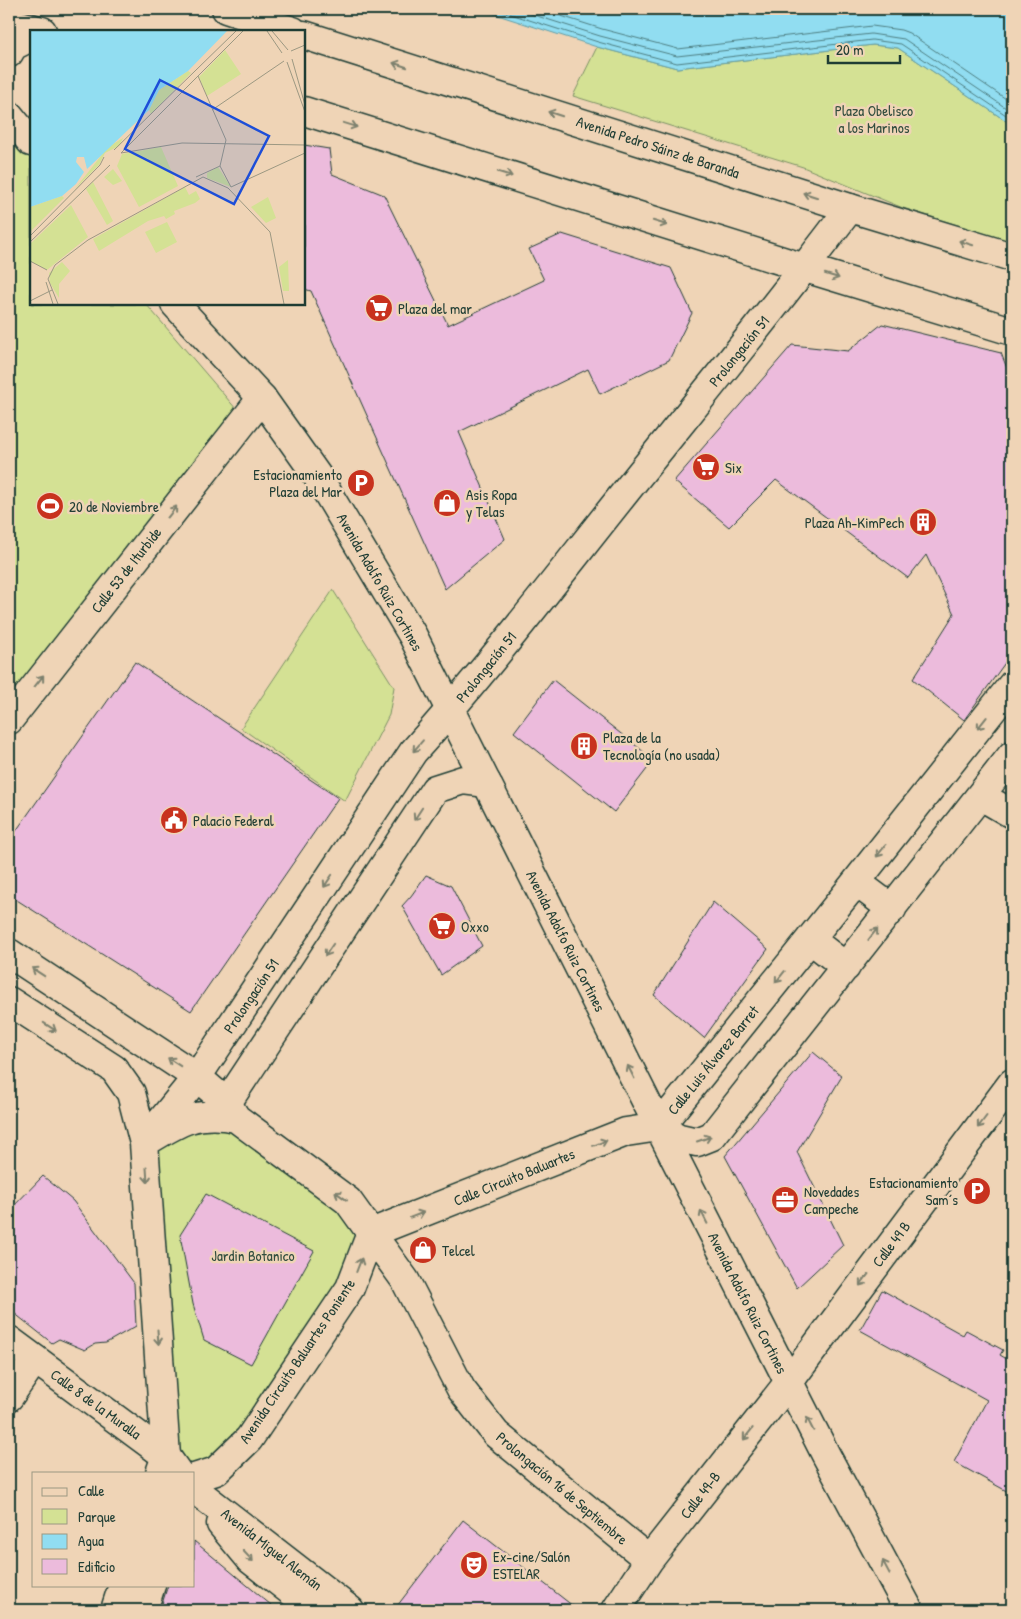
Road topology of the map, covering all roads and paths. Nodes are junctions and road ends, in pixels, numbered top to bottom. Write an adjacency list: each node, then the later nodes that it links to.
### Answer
1 (226, 9): 4 (main road)
2 (9, 22): 3 (main road)
3 (38, 30)
4 (290, 30)
5 (305, 35): 11 (main road, Avenida Pedro Sáinz de Baranda, one-way to 5)
6 (30, 38): 7 (main road)
7 (9, 53)
8 (305, 110): 13 (main road, one-way to 13)
9 (9, 115): 10 (main road)
10 (30, 141)
11 (850, 208): 12 (main road, Avenida Pedro Sáinz de Baranda, one-way to 11); 13 (main road, Prolongación 51)
12 (1012, 257)
13 (805, 268): 15 (main road, one-way to 15); 18 (main road, Prolongación 51)
14 (176, 305): 16 (main road, Avenida Adolfo Ruiz Cortines)
15 (1012, 331)
16 (262, 398): 18 (main road, Avenida Adolfo Ruiz Cortines); 19 (main road, Calle 53 de Iturbide, one-way to 16)
17 (1012, 685): 24 (main road, Calle Luis Álvarez Barret, one-way to 24)
18 (451, 710): 21 (main road, Avenida Adolfo Ruiz Cortines); 30 (main road, Prolongación 51, one-way to 30)
19 (9, 720)
20 (1010, 761): 22 (main road, Calle Luis Álvarez Barret)
21 (487, 783): 32 (main road, one-way to 32); 33 (main road, Avenida Adolfo Ruiz Cortines, one-way to 21)
22 (981, 796): 23 (main road); 25 (main road, Calle Luis Álvarez Barret)
23 (1012, 814)
24 (856, 882): 25 (main road); 26 (main road, Calle Luis Álvarez Barret)
25 (892, 909): 28 (main road, Calle Luis Álvarez Barret, one-way to 25)
26 (810, 939): 28 (main road); 33 (main road, Calle Luis Álvarez Barret, one-way to 33)
27 (9, 953): 30 (main road, one-way to 27)
28 (846, 967): 33 (main road, Calle Luis Álvarez Barret, one-way to 28)
29 (9, 1000): 34 (main road, one-way to 34)
30 (197, 1077): 32 (main road); 34 (main road, Prolongación 51)
31 (1012, 1083): 38 (main road, Calle 49 B, one-way to 38)
32 (231, 1110): 34 (main road); 35 (main road, one-way to 32)
33 (659, 1127): 35 (main road, Calle Circuito Baluartes, one-way to 33); 38 (main road, Avenida Adolfo Ruiz Cortines, one-way to 33)
34 (144, 1142): 40 (main road, one-way to 40)
35 (371, 1233): 41 (main road, Avenida Circuito Baluartes Poniente, one-way to 35); 44 (main road, Prolongación 16 de Septiembre)
36 (9, 1340): 37 (main road, Calle 8 de la Muralla)
37 (35, 1360): 39 (main road); 40 (main road, Calle 8 de la Muralla)
38 (789, 1382): 44 (main road, Calle 49-B, one-way to 44); 52 (main road, Avenida Adolfo Ruiz Cortines, one-way to 38)
39 (9, 1397)
40 (168, 1467)
41 (195, 1478)
42 (195, 1491): 49 (main road, Avenida Miguel Alemán, one-way to 49)
43 (195, 1491): 50 (main road, Avenida Miguel Alemán)
44 (649, 1560): 51 (main road, Calle 49-B)
45 (123, 1586): 47 (main road)
46 (151, 1586): 48 (main road)
47 (115, 1610)
48 (143, 1610)
49 (315, 1610)
50 (350, 1610)
51 (616, 1610)
52 (909, 1610)

